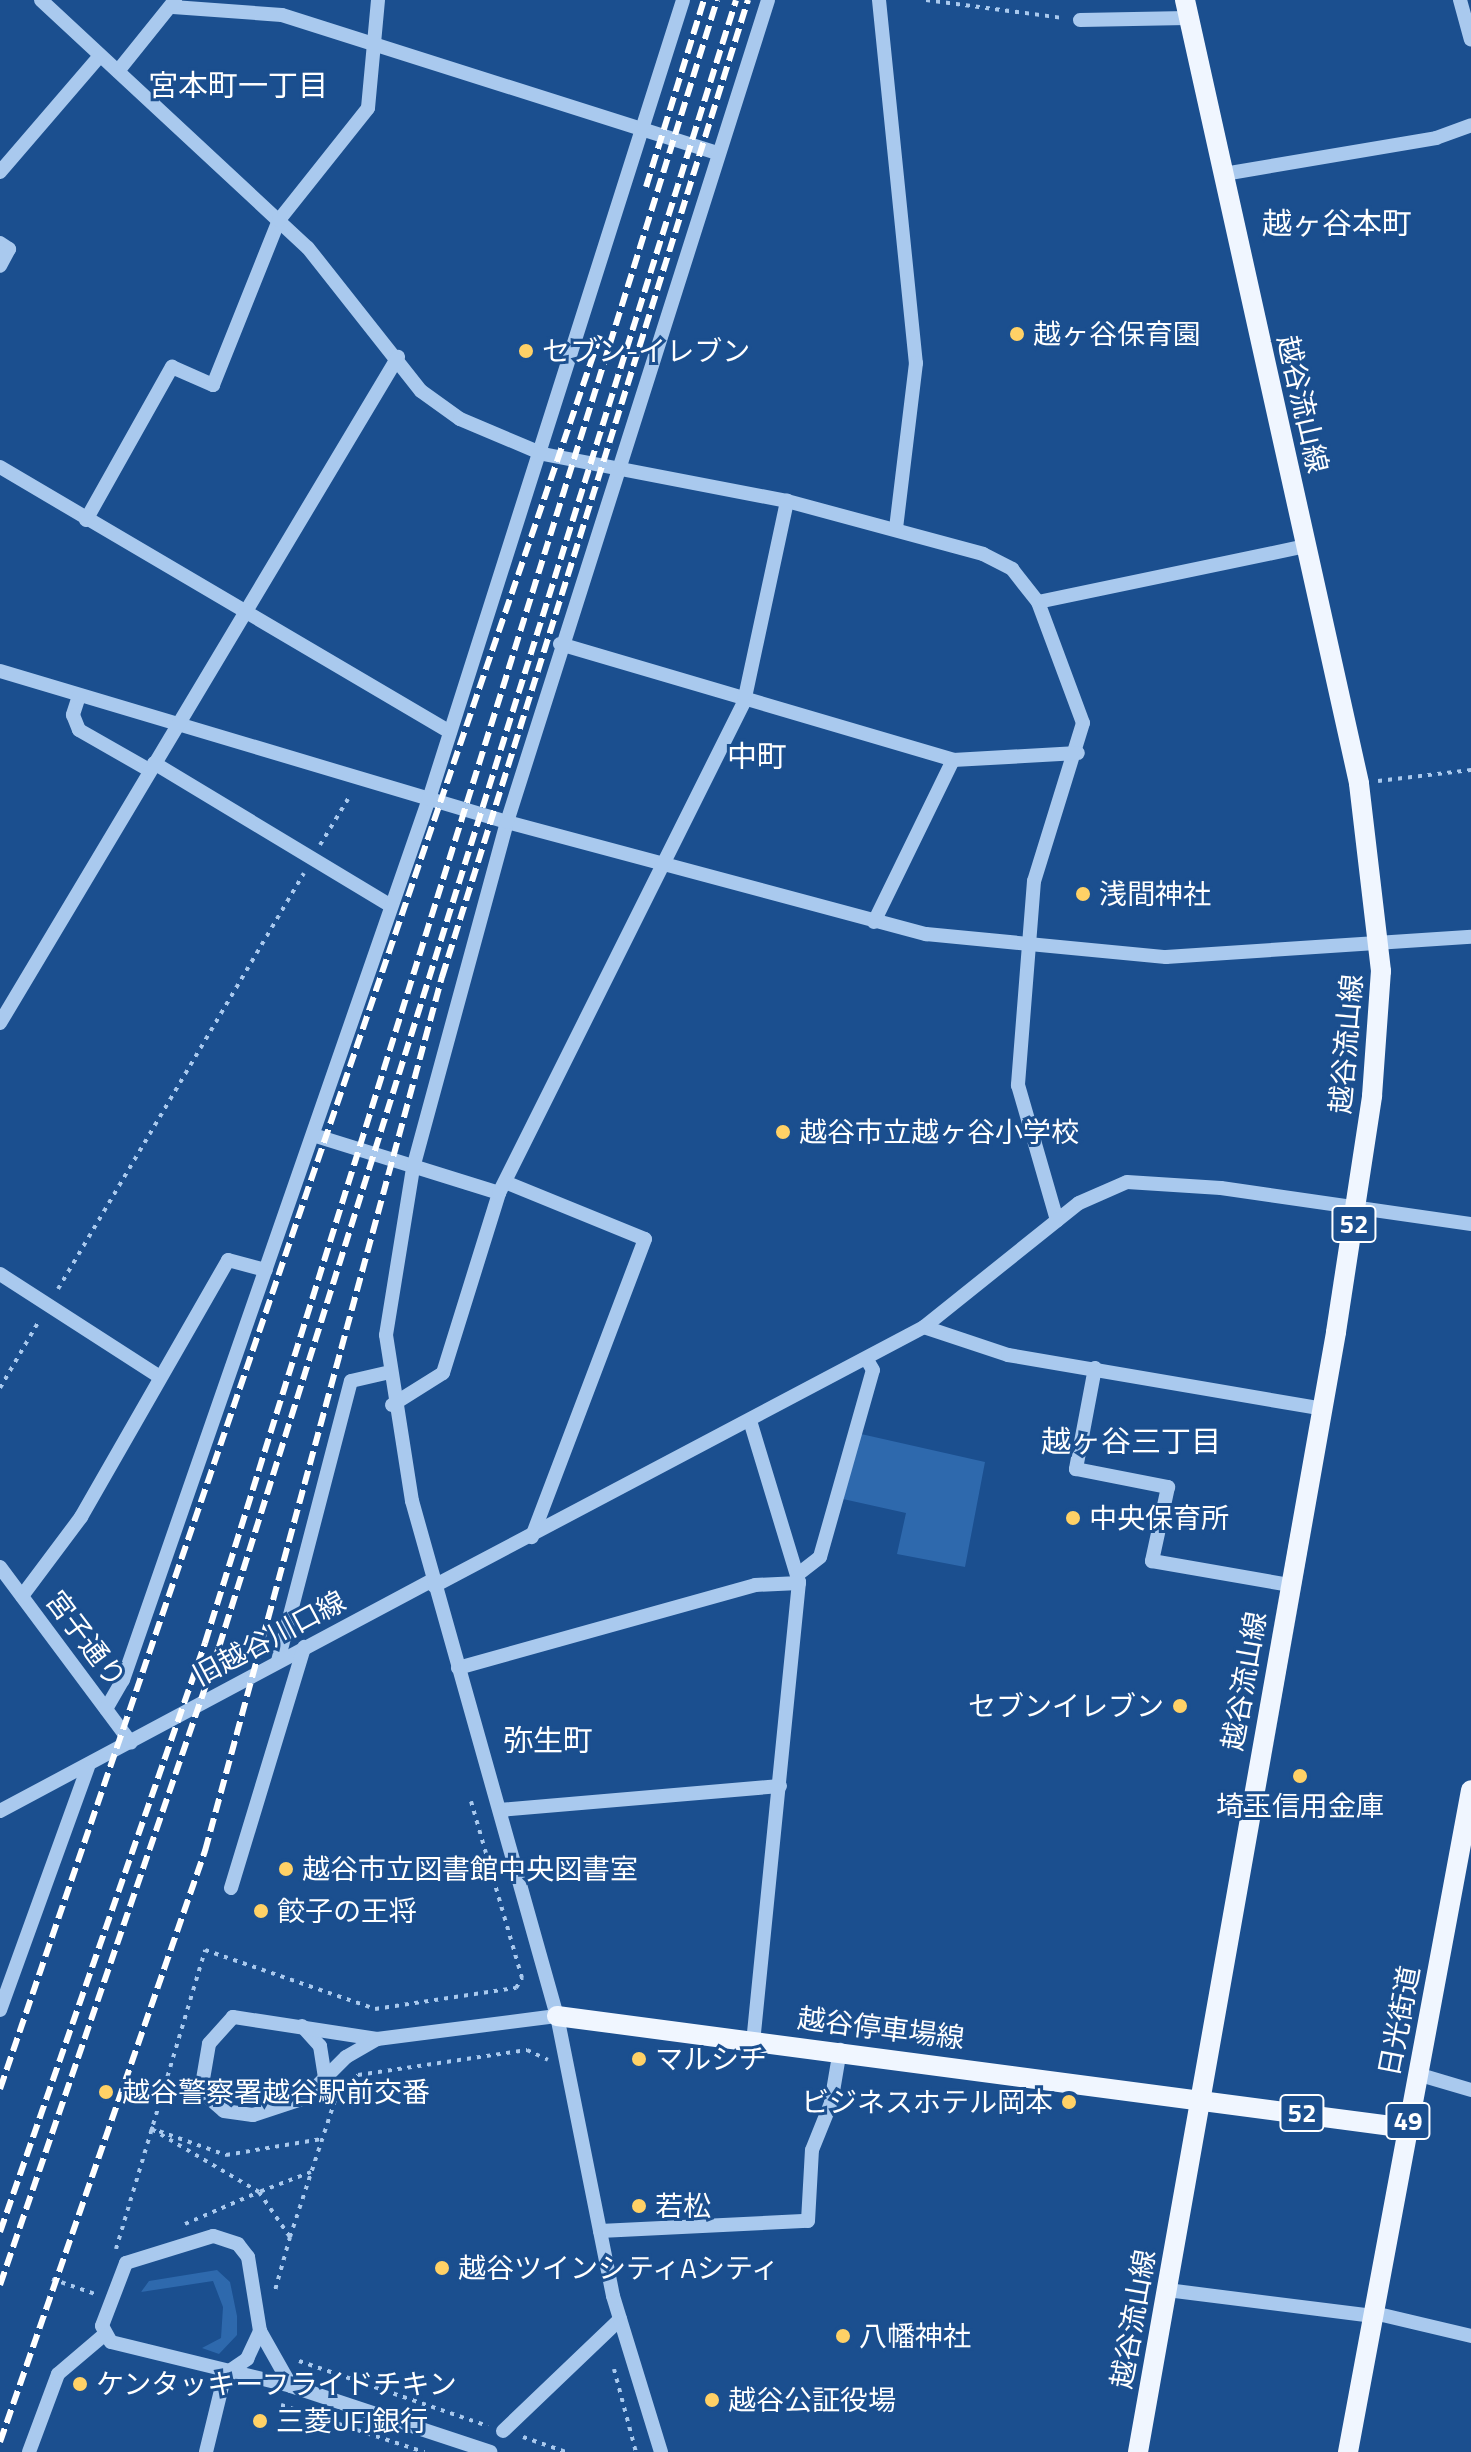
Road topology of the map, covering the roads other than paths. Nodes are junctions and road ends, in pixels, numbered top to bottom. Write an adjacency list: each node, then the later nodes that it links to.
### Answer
1 (41, 0): 12 (street)
2 (378, 0): 11 (street)
3 (683, 0): 15 (street)
4 (768, 0): 16 (street)
5 (879, 0): 28 (street)
6 (1460, 0): 10 (street)
7 (174, 3): 11 (street); 13 (street)
8 (1186, 9): 9 (street); 18 (main road, 越谷流山線 / 52)
9 (1080, 20)
10 (1471, 40)
11 (375, 44): 15 (street); 19 (street)
12 (99, 57): 13 (street); 17 (street)
13 (118, 71): 19 (street)
14 (1471, 125): 18 (street)
15 (641, 131): 16 (street); 23 (street)
16 (715, 152): 24 (street)
17 (0, 172)
18 (1224, 174): 29 (main road, 越谷流山線 / 52)
19 (279, 220): 22 (street); 27 (street)
20 (0, 243): 21 (street)
21 (0, 266)
22 (398, 357): 23 (street); 31 (street)
23 (543, 454): 24 (street); 37 (street)
24 (616, 466): 26 (street); 32 (street)
25 (0, 467): 27 (street)
26 (787, 501): 28 (street); 35 (street)
27 (86, 520): 31 (street)
28 (896, 529): 30 (street)
29 (1306, 546): 30 (street); 47 (main road, 越谷流山線 / 52)
30 (1038, 602): 38 (street)
31 (240, 614): 36 (street); 37 (street)
32 (560, 644): 35 (street); 42 (street)
33 (0, 671): 34 (street)
34 (79, 696): 36 (street); 40 (street)
35 (744, 702): 39 (street); 43 (street)
36 (176, 725): 40 (street); 41 (street)
37 (450, 732): 41 (street)
38 (1078, 753): 39 (street); 48 (street)
39 (953, 760): 45 (street)
40 (151, 767): 44 (street); 49 (street)
41 (429, 799): 42 (street); 44 (street)
42 (507, 822): 43 (street); 51 (street)
43 (665, 867): 45 (street); 52 (street)
44 (391, 906): 50 (street)
45 (874, 922): 48 (street)
46 (1471, 937): 47 (street)
47 (1381, 944): 48 (street); 53 (main road, 越谷流山線 / 52)
48 (1026, 948): 54 (street)
49 (0, 1023)
50 (313, 1135): 51 (street); 56 (street)
51 (413, 1168): 52 (street); 61 (street)
52 (502, 1187): 63 (street); 66 (street)
53 (1356, 1206): 54 (street, 旧越谷川口線); 55 (street, 旧越谷川口線); 64 (main road, 越谷流山線 / 52)
54 (1057, 1220): 58 (street, 旧越谷川口線)
55 (1471, 1224)
56 (266, 1270): 62 (street); 75 (street)
57 (0, 1274): 62 (street)
58 (924, 1327): 59 (street, 旧越谷川口線); 60 (street)
59 (867, 1360): 65 (street, 旧越谷川口線); 68 (street)
60 (1095, 1368): 64 (street); 70 (street)
61 (389, 1372): 63 (street); 73 (street)
62 (160, 1377): 71 (street)
63 (392, 1405): 69 (street)
64 (1323, 1409): 70 (main road, 越谷流山線 / 52)
65 (751, 1424): 66 (street, 旧越谷川口線); 68 (street)
66 (532, 1537): 69 (street, 旧越谷川口線)
67 (0, 1567): 71 (street, 宮子通り)
68 (798, 1579): 74 (street); 78 (street)
69 (433, 1583): 72 (street, 旧越谷川口線); 74 (street)
70 (1289, 1585): 92 (main road, 越谷流山線 / 52)
71 (22, 1596): 75 (street, 宮子通り)
72 (304, 1647): 73 (street, 旧越谷川口線); 82 (street)
73 (278, 1661): 76 (street, 旧越谷川口線)
74 (458, 1668): 80 (street)
75 (106, 1709): 76 (street, 宮子通り)
76 (131, 1743): 77 (street, 旧越谷川口線)
77 (88, 1767): 81 (street, 旧越谷川口線); 83 (street)
78 (780, 1786): 80 (street); 87 (street)
79 (1471, 1790): 89 (main road, 日光街道 / 49)
80 (500, 1810): 84 (street)
81 (0, 1811)
82 (231, 1888)
83 (0, 2010)
84 (557, 2016): 86 (street); 87 (main road, 越谷停車場線); 94 (street)
85 (298, 2024): 86 (street); 90 (street); 90 (street)
86 (377, 2039): 90 (street)
87 (753, 2039): 88 (main road, 越谷停車場線)
88 (840, 2050): 92 (main road, 越谷停車場線); 94 (street)
89 (1417, 2074): 91 (street); 93 (main road, 日光街道 / 49)
90 (325, 2078)
91 (1471, 2090)
92 (1198, 2100): 93 (main road, 52); 95 (main road, 越谷流山線 / 52)
93 (1407, 2128): 96 (main road, 日光街道 / 49)
94 (600, 2231): 97 (street)
95 (1167, 2290): 96 (street); 108 (main road, 越谷流山線 / 52)
96 (1373, 2314): 100 (street); 109 (main road, 日光街道 / 49)
97 (620, 2319): 103 (street); 107 (street)
98 (260, 2331): 99 (street); 101 (street); 102 (street)
99 (104, 2335): 101 (street); 104 (street)
100 (1471, 2336)
101 (225, 2374): 102 (street); 105 (street)
102 (291, 2386): 106 (street)
103 (503, 2431)
104 (29, 2452)
105 (206, 2452)
106 (490, 2452)
107 (661, 2452)
108 (1138, 2452)
109 (1348, 2452)

